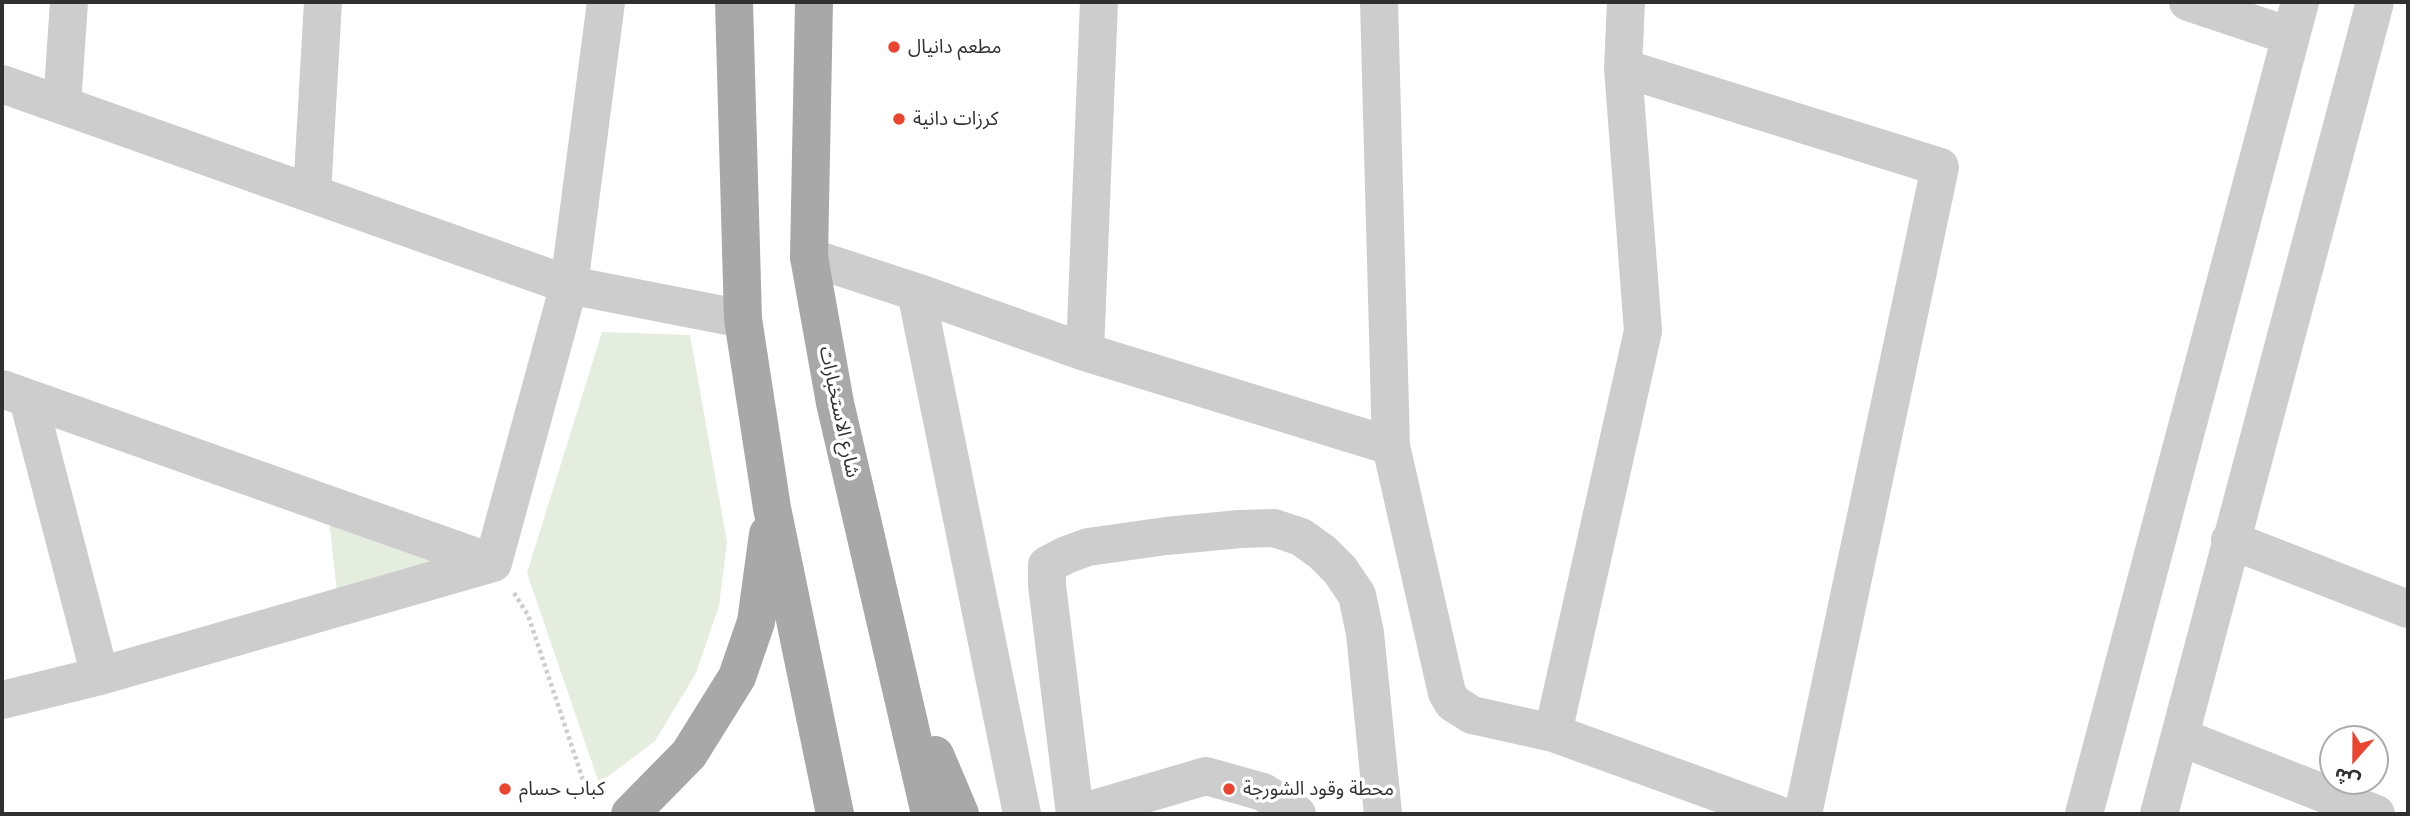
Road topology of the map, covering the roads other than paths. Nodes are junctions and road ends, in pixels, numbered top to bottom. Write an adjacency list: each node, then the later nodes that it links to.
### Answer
1 (69, 2): 14 (street)
2 (323, 2): 15 (street)
3 (606, 2): 17 (street)
4 (734, 2): 19 (main road)
5 (814, 2): 16 (main road, شارع الاستخبارات)
6 (1098, 2): 20 (street)
7 (1379, 2): 22 (street)
8 (1626, 2): 12 (street)
9 (2188, 2): 11 (street)
10 (2375, 2): 24 (street)
11 (2295, 19): 42 (street)
12 (1623, 68): 30 (street); 41 (street)
13 (2, 84): 14 (street)
14 (62, 105): 15 (street)
15 (312, 194): 17 (street)
16 (809, 257): 18 (street); 27 (main road, شارع الاستخبارات)
17 (569, 285): 19 (street); 25 (street)
18 (916, 292): 20 (street); 36 (street)
19 (743, 319): 23 (main road)
20 (1085, 352): 22 (street)
21 (15, 394): 25 (street); 28 (street)
22 (1391, 446): 30 (street)
23 (772, 508): 32 (main road); 33 (main road)
24 (2230, 540): 26 (street); 31 (street)
25 (503, 577): 28 (street)
26 (2408, 609)
27 (895, 659): 34 (main road, شارع الاستخبارات); 35 (main road)
28 (100, 676): 29 (street)
29 (2, 700)
30 (1553, 733): 40 (street)
31 (2180, 737): 43 (street); 44 (street)
32 (630, 814)
33 (835, 814)
34 (930, 814)
35 (960, 814)
36 (1022, 814)
37 (1076, 814): 38 (street); 39 (street)
38 (1297, 814)
39 (1383, 814)
40 (1777, 814)
41 (1803, 814)
42 (2084, 814)
43 (2159, 814)
44 (2376, 814)

